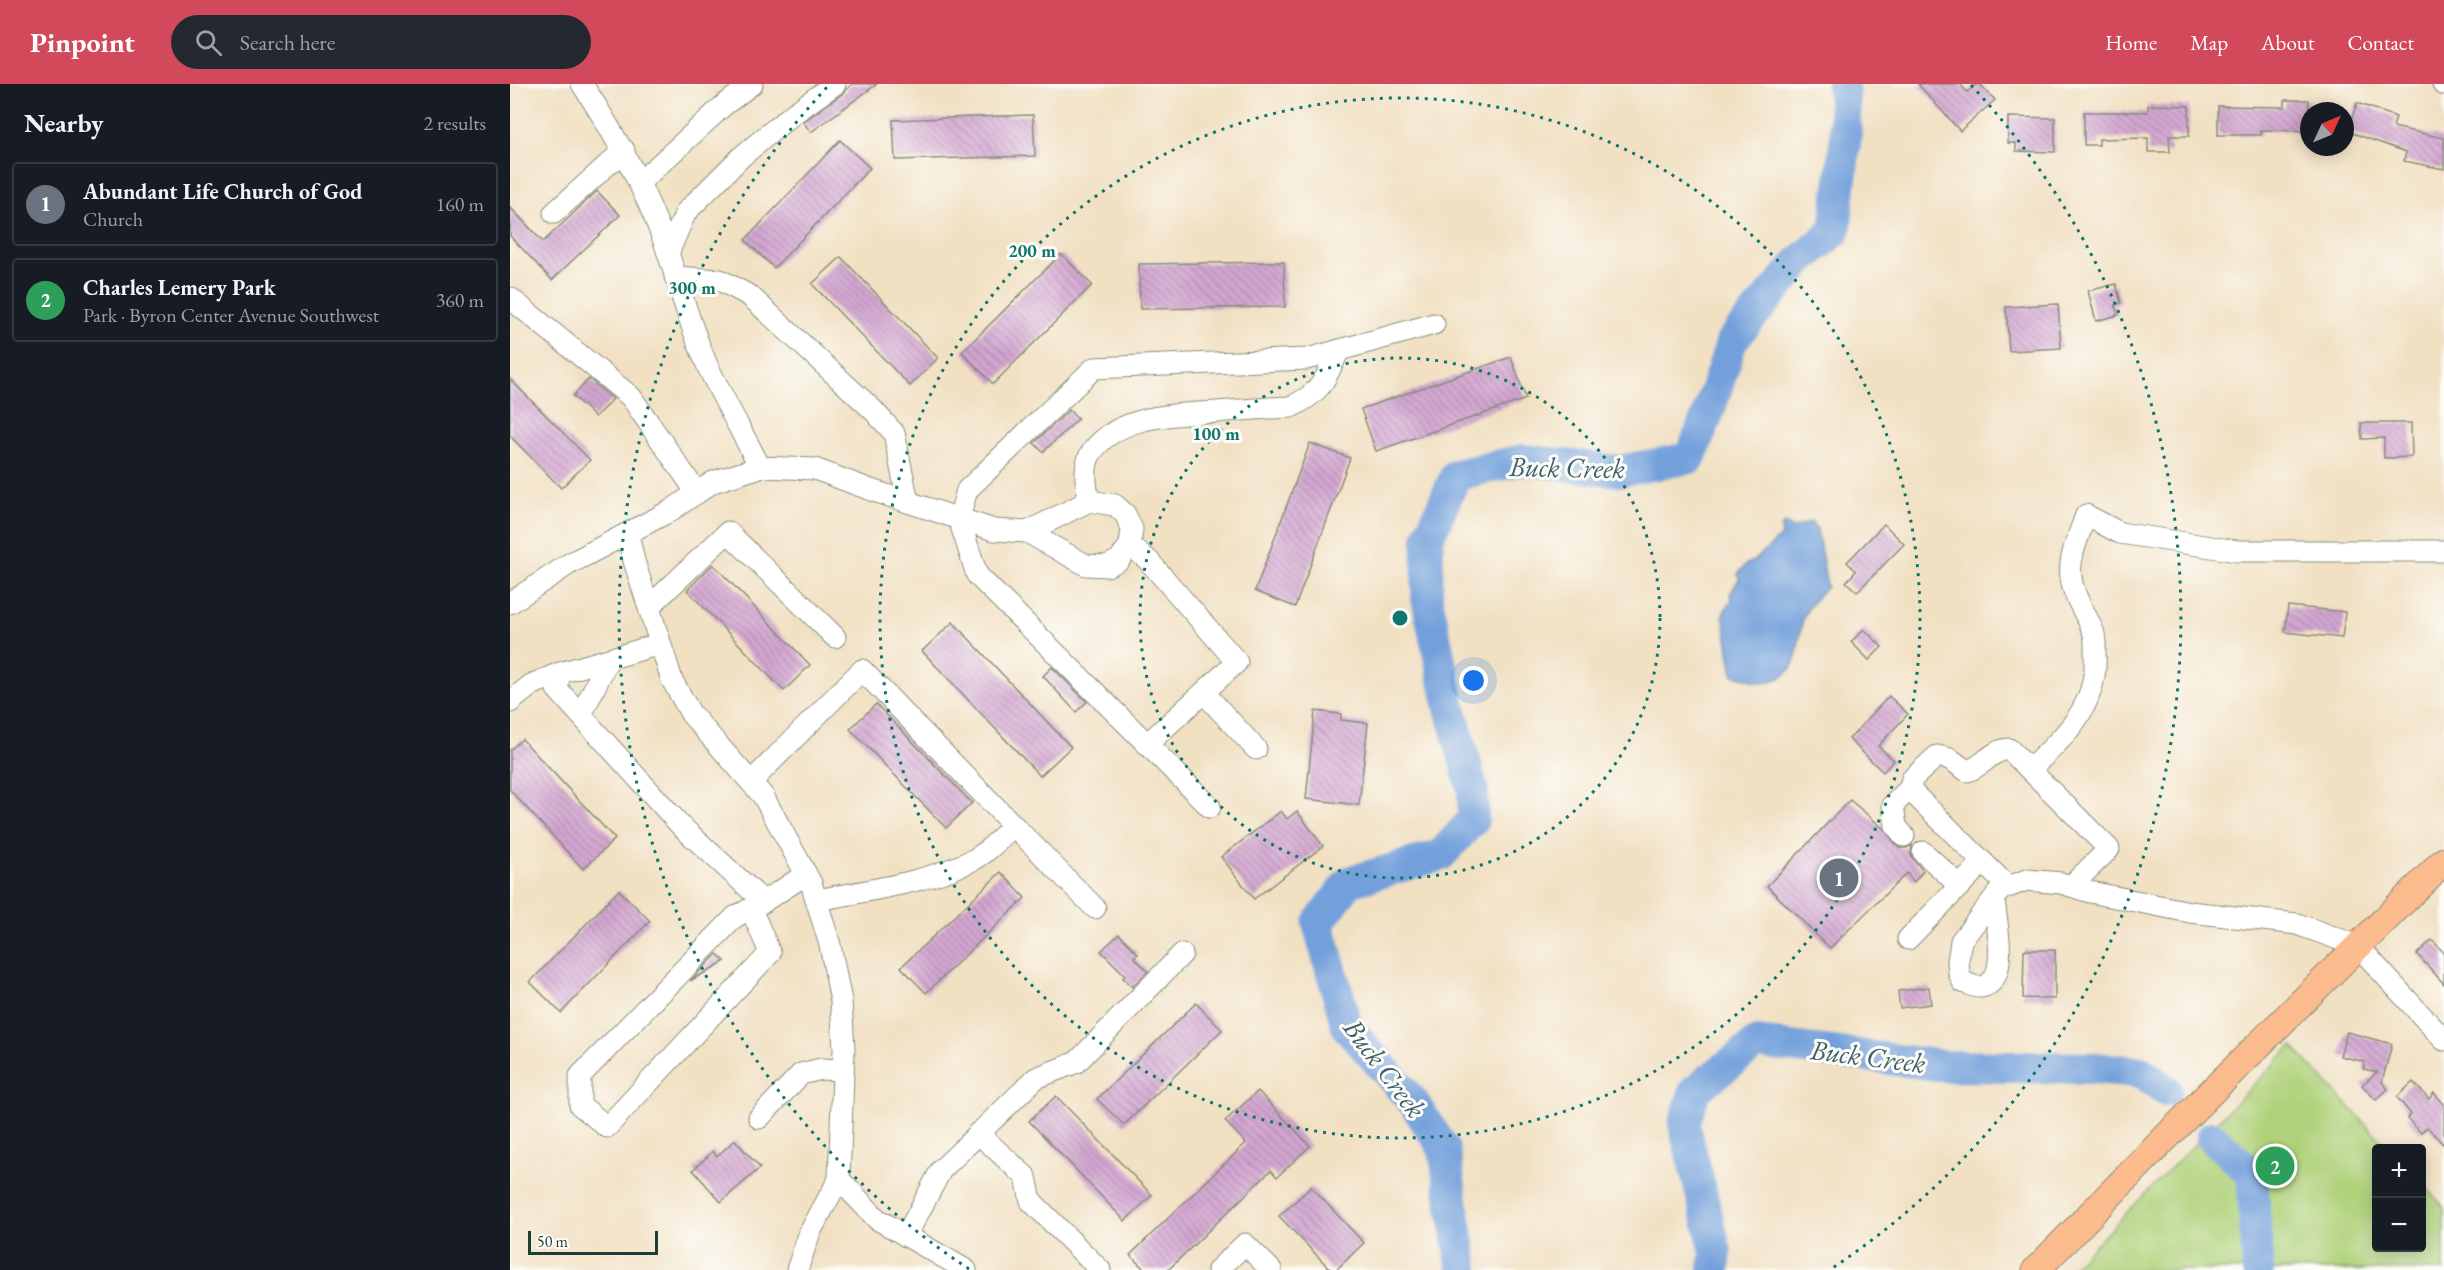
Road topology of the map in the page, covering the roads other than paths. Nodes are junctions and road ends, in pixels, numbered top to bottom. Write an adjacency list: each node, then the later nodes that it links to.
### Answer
1 (582, 84): 4 (street)
2 (752, 84): 5 (street)
3 (835, 84): 7 (street)
4 (624, 150): 5 (street); 6 (street)
5 (639, 183): 7 (street)
6 (554, 213)
7 (668, 253): 8 (street)
8 (675, 277): 12 (street); 15 (street)
9 (510, 298): 13 (street)
10 (1434, 324): 11 (street)
11 (1339, 350): 14 (street); 16 (street)
12 (760, 466): 13 (street); 15 (street)
13 (697, 493): 18 (street)
14 (1089, 501): 17 (street); 19 (street)
15 (908, 502): 16 (street)
16 (959, 519): 17 (street); 30 (street)
17 (1027, 532): 19 (street)
18 (628, 534): 21 (street); 22 (street)
19 (1131, 545): 27 (street)
20 (2444, 552): 32 (street)
21 (510, 603)
22 (649, 607): 23 (street); 24 (street)
23 (835, 637)
24 (660, 644): 25 (street); 33 (street)
25 (608, 660): 26 (street); 29 (street)
26 (560, 673): 28 (street); 29 (street)
27 (1204, 693): 30 (street); 31 (street)
28 (510, 702)
29 (581, 715): 45 (street)
30 (1147, 744): 35 (street)
31 (1256, 749)
32 (2031, 768): 34 (street); 43 (street)
33 (751, 782): 36 (street); 41 (street)
34 (1910, 788): 37 (street); 40 (street)
35 (1210, 807)
36 (1014, 825): 44 (street); 46 (street)
37 (1904, 836)
38 (1923, 852): 42 (street)
39 (2444, 861): 48 (main road)
40 (1983, 862): 42 (street); 43 (street)
41 (806, 874): 44 (street); 45 (street)
42 (1960, 886): 47 (street)
43 (2071, 886): 48 (street)
44 (817, 900): 51 (street)
45 (758, 906): 45 (street)
46 (1095, 908)
47 (1908, 939)
48 (2358, 946): 50 (street); 61 (main road)
49 (1182, 954): 53 (street)
50 (2444, 1040)
51 (843, 1070): 52 (street); 54 (street)
52 (759, 1118)
53 (978, 1133): 55 (street); 58 (street)
54 (839, 1179): 55 (street); 56 (street)
55 (906, 1236): 57 (street)
56 (797, 1270)
57 (966, 1270)
58 (1100, 1270)
59 (1218, 1270): 60 (street)
60 (1271, 1270)
61 (2036, 1270)

